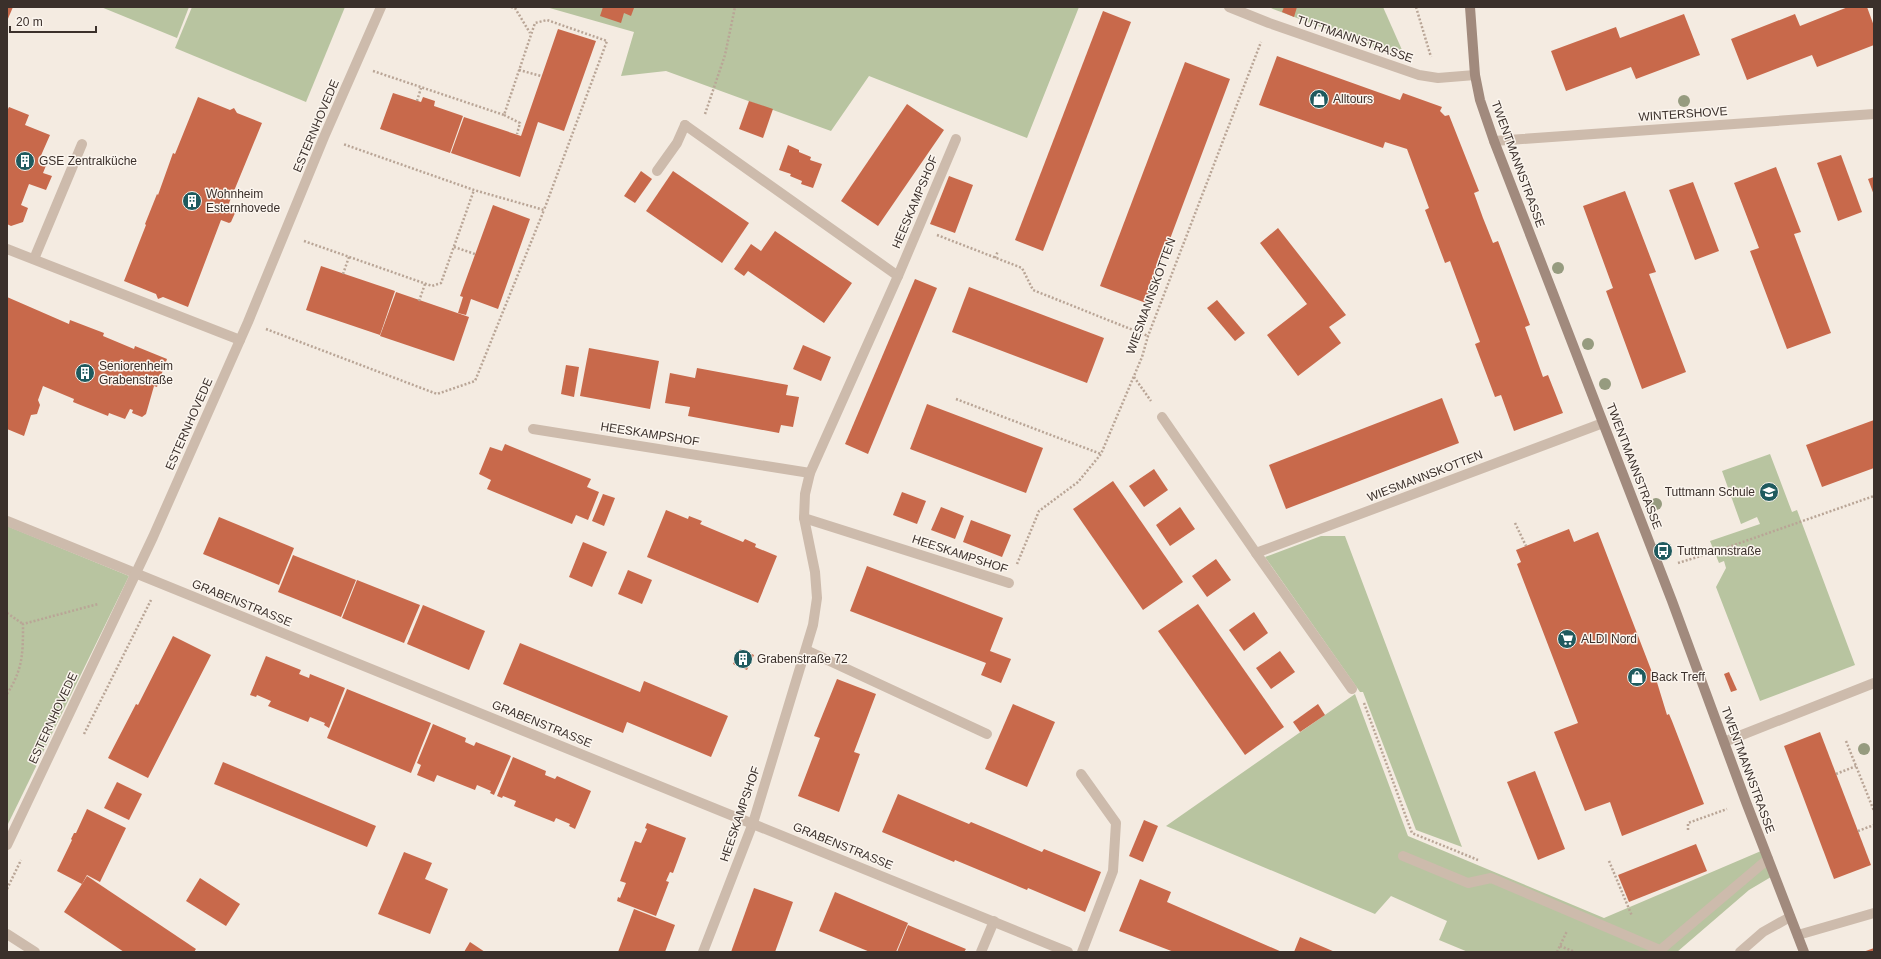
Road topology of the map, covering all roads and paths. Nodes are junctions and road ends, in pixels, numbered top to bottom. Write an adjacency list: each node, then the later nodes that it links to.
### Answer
1 (370, 7): 7 (street)
2 (514, 7): 9 (path)
3 (735, 7): 20 (path)
4 (1229, 7): 8 (street, TUTTMANNSTRASSE)
5 (1416, 7): 14 (path)
6 (1470, 7): 12 (street, TWENTMANNSTRASSE)
7 (380, 12): 10 (street, ESTERNHOVEDE)
8 (1269, 23): 14 (street, TUTTMANNSTRASSE); 42 (path, WIESMANNSKOTTEN)
9 (530, 34): 11 (path); 27 (path)
10 (356, 65): 15 (path); 21 (street, ESTERNHOVEDE)
11 (519, 70): 13 (path); 18 (path)
12 (1475, 75): 14 (street, TUTTMANNSTRASSE); 23 (street, TWENTMANNSTRASSE)
13 (542, 76)
14 (1438, 78)
15 (421, 88): 16 (path); 18 (path)
16 (417, 101)
17 (1874, 114): 23 (street, WINTERSHOVE)
18 (504, 115): 19 (path)
19 (517, 134)
20 (699, 135): 25 (street); 38 (street)
21 (324, 137): 26 (path); 29 (street, ESTERNHOVEDE)
22 (956, 139): 38 (street, HEESKAMPSHOF)
23 (1494, 140): 47 (street, TWENTMANNSTRASSE)
24 (82, 144): 36 (street)
25 (657, 171)
26 (474, 190): 27 (path); 30 (path)
27 (544, 210): 41 (path)
28 (933, 233): 35 (path)
29 (284, 234): 34 (path); 41 (street, ESTERNHOVEDE)
30 (454, 247): 33 (path); 39 (path)
31 (7, 248): 36 (street)
32 (998, 251): 35 (path)
33 (476, 254)
34 (349, 257): 37 (path); 39 (path)
35 (995, 258): 42 (path)
36 (34, 259): 43 (street)
37 (343, 274)
38 (898, 276): 50 (street, HEESKAMPSHOF)
39 (425, 284): 40 (path)
40 (419, 301)
41 (248, 322): 43 (street, ESTERNHOVEDE)
42 (1148, 336): 44 (path, WIESMANNSKOTTEN)
43 (240, 340): 58 (street, ESTERNHOVEDE)
44 (1134, 376): 46 (path); 49 (path, HEESKAMPSHOF)
45 (956, 400): 49 (path)
46 (1162, 417): 56 (street)
47 (1603, 423): 56 (street, WIESMANNSKOTTEN); 69 (street, TWENTMANNSTRASSE)
48 (533, 429): 50 (street, HEESKAMPSHOF)
49 (1101, 454): 59 (path, HEESKAMPSHOF)
50 (810, 473): 52 (street, HEESKAMPSHOF)
51 (1874, 496): 57 (path)
52 (804, 518): 59 (street, HEESKAMPSHOF); 63 (street, HEESKAMPSHOF)
53 (7, 521): 58 (street, GRABENSTRASSE)
54 (1515, 523): 55 (path)
55 (1526, 546)
56 (1256, 553): 65 (street)
57 (1688, 559)
58 (136, 574): 60 (street, ESTERNHOVEDE); 75 (street, GRABENSTRASSE)
59 (1009, 583)
60 (125, 597): 62 (path); 79 (street, ESTERNHOVEDE)
61 (7, 613): 62 (path)
62 (23, 624): 66 (path)
63 (806, 650): 67 (street); 75 (street, HEESKAMPSHOF)
64 (1874, 683): 69 (street)
65 (1352, 689): 83 (path)
66 (7, 694)
67 (987, 734)
68 (1846, 741): 70 (path)
69 (1724, 742): 73 (street, TWENTMANNSTRASSE)
70 (1856, 766): 72 (path); 74 (path)
71 (1082, 774): 96 (street)
72 (1836, 774)
73 (1746, 802): 77 (path); 81 (street, TWENTMANNSTRASSE)
74 (1874, 811)
75 (753, 823): 87 (street, GRABENSTRASSE); 93 (street, HEESKAMPSHOF)
76 (1874, 825): 78 (path)
77 (1688, 830)
78 (1858, 832)
79 (7, 845)
80 (1403, 856): 91 (street)
81 (1768, 860): 85 (street, TWENTMANNSTRASSE); 91 (street)
82 (1610, 861): 86 (path)
83 (1484, 862)
84 (1874, 913): 89 (street)
85 (1790, 917): 89 (street, TWENTMANNSTRASSE); 98 (street)
86 (1633, 918)
87 (994, 921): 94 (street); 95 (street, GRABENSTRASSE)
88 (7, 934): 92 (street)
89 (1798, 935): 99 (street, TWENTMANNSTRASSE)
90 (1560, 946): 97 (path)
91 (1659, 951)
92 (35, 952)
93 (703, 952)
94 (981, 952)
95 (1068, 952)
96 (1082, 952)
97 (1575, 952)
98 (1740, 952)
99 (1804, 952)

